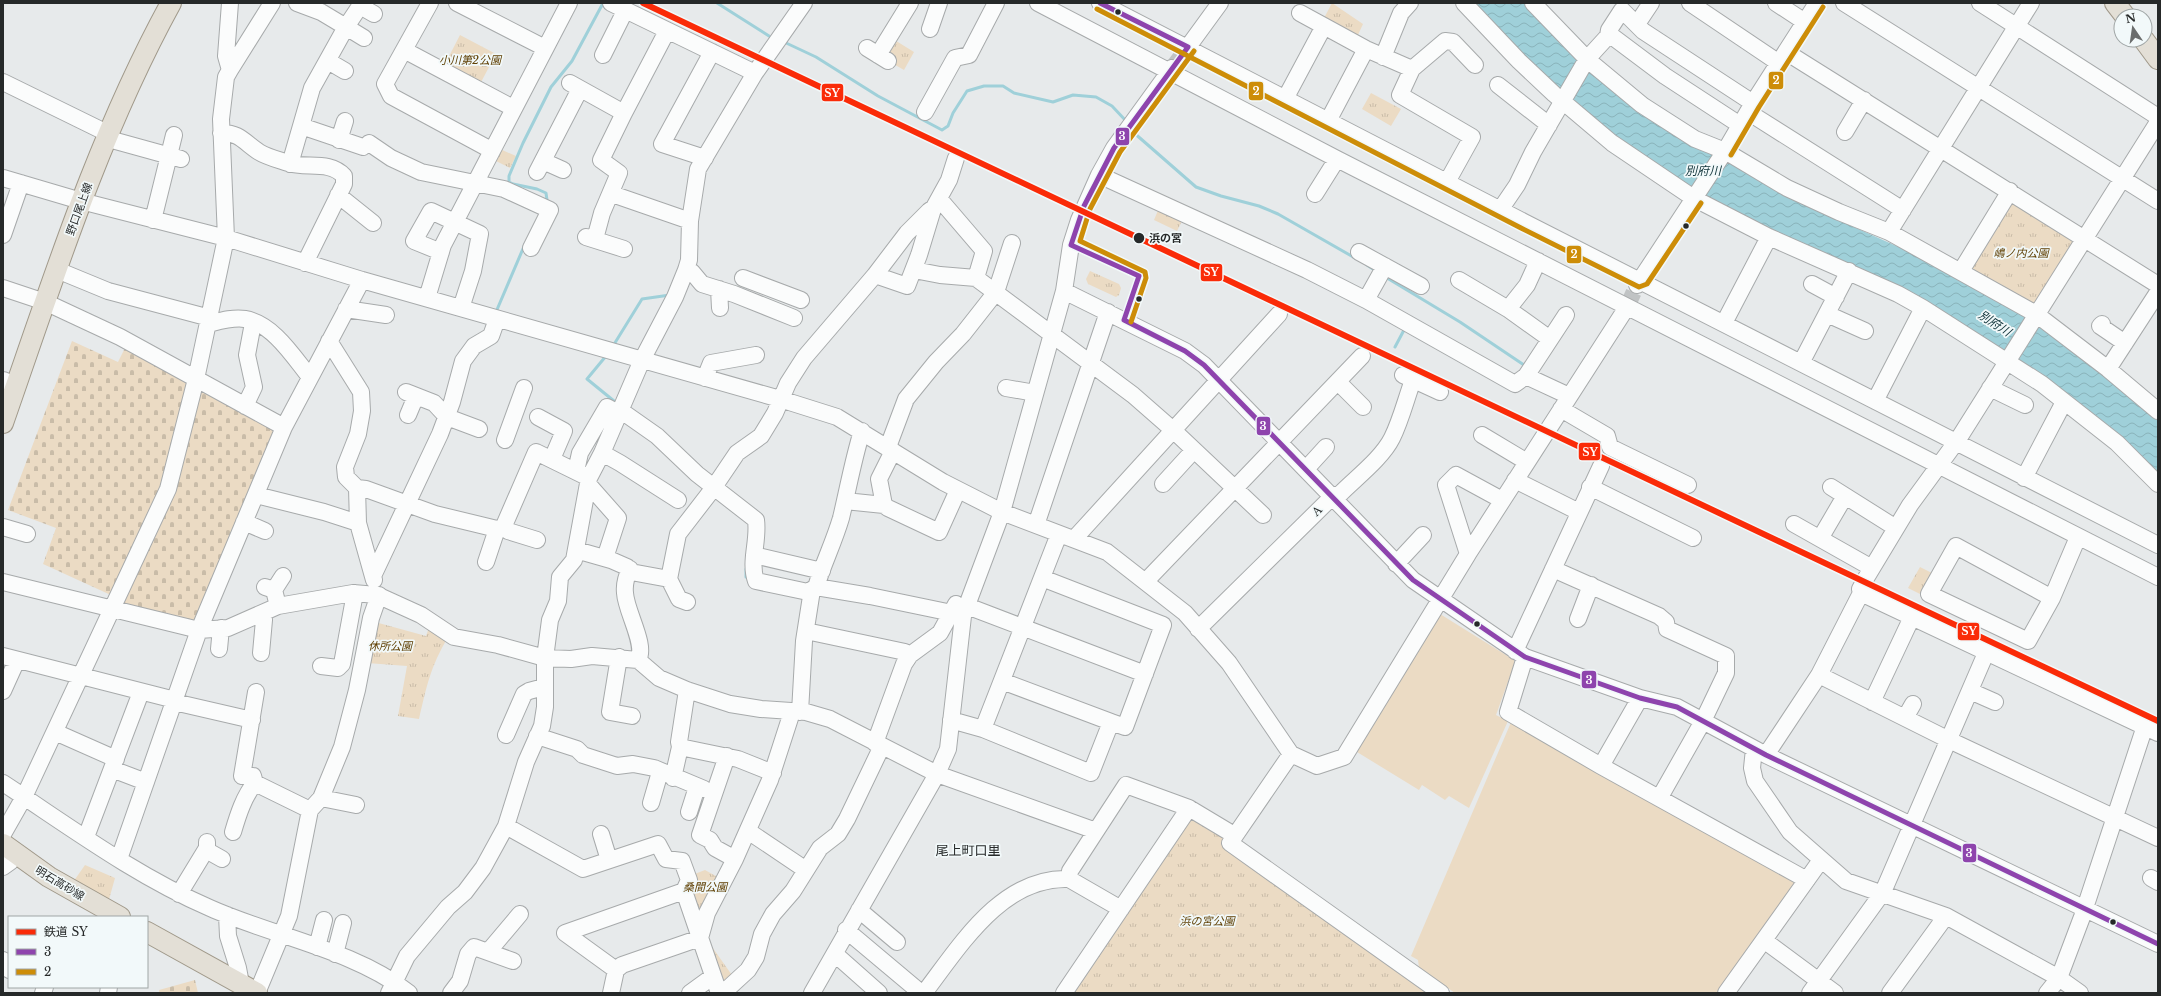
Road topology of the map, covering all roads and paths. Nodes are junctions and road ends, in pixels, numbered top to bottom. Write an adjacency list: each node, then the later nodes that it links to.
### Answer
1 (171, 3): 77 (main road, 野口尾上線)
2 (230, 3): 54 (street)
3 (272, 3): 54 (street)
4 (297, 3): 34 (street)
5 (430, 3): 43 (street)
6 (457, 3): 39 (street)
7 (569, 3): 39 (street)
8 (611, 3): 27 (street)
9 (804, 3): 57 (street)
10 (910, 3): 46 (street)
11 (996, 3): 65 (street)
12 (1038, 3): 55 (street)
13 (1100, 3): 41 (street)
14 (1220, 3): 41 (street)
15 (1410, 3): 47 (street)
16 (1464, 3): 63 (street)
17 (1533, 3): 49 (street)
18 (1651, 3): 31 (street)
19 (1690, 3): 48 (street)
20 (1776, 3): 30 (street)
21 (1816, 3): 30 (street)
22 (1844, 3): 59 (street)
23 (1980, 3): 33 (street)
24 (2031, 3): 33 (street)
25 (934, 5): 35 (street)
26 (1617, 6): 31 (street); 37 (street)
27 (625, 11): 36 (street); 45 (street)
28 (1300, 13): 32 (street)
29 (374, 14): 34 (street)
30 (1805, 22): 48 (street)
31 (1637, 24): 67 (street)
32 (1324, 26): 42 (street); 61 (street)
33 (2016, 26): 59 (street); 68 (street)
34 (346, 27): 38 (street); 51 (street)
35 (930, 29)
36 (667, 31): 44 (street); 66 (street)
37 (1608, 36): 49 (street); 67 (street)
38 (364, 38)
39 (545, 48): 64 (street)
40 (2150, 48): 50 (main road)
41 (1187, 49): 61 (street)
42 (1366, 49): 47 (street); 70 (street)
43 (404, 50): 64 (street); 80 (street)
44 (712, 52): 57 (street); 83 (street)
45 (603, 55)
46 (878, 55)
47 (1384, 57): 53 (street)
48 (1782, 57): 62 (street); 67 (street)
49 (1587, 59): 63 (street); 81 (street)
50 (2158, 59)
51 (328, 61): 56 (street); 73 (street)
52 (1475, 65): 53 (street)
53 (1412, 69): 91 (street)
54 (230, 70): 75 (street)
55 (1171, 70): 85 (street); 88 (street)
56 (345, 71)
57 (755, 73): 83 (street)
58 (3, 82): 77 (street)
59 (1979, 88): 79 (street); 90 (street)
60 (1501, 92): 72 (street)
61 (1285, 98): 70 (street)
62 (1864, 100): 74 (street); 79 (street)
63 (1562, 101): 72 (street); 98 (street)
64 (513, 108): 80 (street)
65 (926, 112)
66 (624, 113): 87 (street); 95 (street)
67 (1751, 115): 81 (street); 103 (street)
68 (2158, 117)
69 (345, 121): 78 (street)
70 (1328, 121): 91 (street)
71 (2158, 122): 90 (street)
72 (1548, 125): 102 (street)
73 (301, 126): 78 (street); 86 (street)
74 (1845, 132)
75 (221, 133): 86 (street); 111 (street)
76 (174, 135): 82 (street)
77 (106, 136): 82 (street); 100 (main road, 野口尾上線)
78 (339, 140): 93 (street)
79 (1941, 148): 94 (street); 103 (street)
80 (491, 150): 93 (street)
81 (1725, 152): 98 (street); 108 (street)
82 (175, 158): 104 (street)
83 (705, 158): 105 (street)
84 (956, 158): 101 (street)
85 (1337, 159): 96 (street); 118 (street)
86 (290, 164): 97 (street)
87 (564, 170)
88 (1099, 175): 137 (street); 144 (street)
89 (3, 178): 92 (street)
90 (2123, 178): 99 (street); 112 (street)
91 (1447, 182): 102 (street)
92 (21, 183): 100 (street); 109 (street)
93 (476, 183): 106 (street); 114 (street)
94 (2010, 191): 112 (street); 125 (street)
95 (612, 194): 105 (street); 115 (street)
96 (1315, 194)
97 (338, 195): 107 (street); 119 (street)
98 (1695, 198): 110 (street); 131 (street)
99 (2158, 200)
100 (81, 201): 104 (street); 121 (main road, 野口尾上線)
101 (933, 209): 123 (street); 126 (street); 128 (street)
102 (1500, 210): 131 (street)
103 (1903, 210): 108 (street)
104 (153, 220): 111 (street)
105 (690, 221): 122 (street)
106 (455, 222): 116 (street); 116 (street); 147 (street)
107 (373, 223)
108 (1889, 232): 125 (street)
109 (3, 234)
110 (1769, 237): 124 (street); 163 (street)
111 (226, 238): 119 (street); 161 (street)
112 (2084, 238): 133 (street); 156 (street)
113 (1012, 243): 139 (street)
114 (531, 248)
115 (624, 249)
116 (441, 252): 142 (street)
117 (1359, 252): 120 (street)
118 (1538, 261): 146 (street); 151 (street)
119 (305, 263): 129 (street)
120 (1385, 266): 134 (street); 144 (street)
121 (57, 270): 145 (main road, 野口尾上線); 161 (street)
122 (686, 270): 136 (street); 172 (street)
123 (914, 270): 126 (street); 128 (street)
124 (1849, 271): 141 (street); 149 (street)
125 (1960, 271): 156 (street)
126 (875, 275): 189 (street)
127 (743, 278): 138 (street)
128 (976, 278): 139 (street)
129 (362, 280): 142 (street); 150 (street)
130 (1459, 280): 151 (street)
131 (1639, 282): 163 (street)
132 (1812, 284): 141 (street)
133 (2158, 285)
134 (1421, 286)
135 (3, 288): 145 (street)
136 (719, 289): 148 (street); 152 (street)
137 (1064, 291): 153 (street); 166 (street)
138 (781, 292): 143 (street); 152 (street)
139 (996, 292): 166 (street); 211 (street)
140 (2158, 292): 169 (street)
141 (1836, 297): 155 (street)
142 (427, 298): 147 (street)
143 (801, 300)
144 (1366, 300): 177 (street)
145 (45, 302): 180 (street); 182 (main road, 野口尾上線)
146 (1627, 307): 192 (street); 216 (street)
147 (461, 308): 160 (street)
148 (720, 308)
149 (1923, 308): 173 (street); 190 (street)
150 (346, 309): 157 (street); 168 (street)
151 (1508, 310): 167 (street)
152 (774, 311): 159 (street)
153 (1108, 312): 175 (street); 181 (street)
154 (1279, 314): 181 (street)
155 (1827, 314): 165 (street); 174 (street)
156 (2036, 314): 173 (street); 176 (street)
157 (386, 315)
158 (1566, 315): 167 (street)
159 (794, 318)
160 (497, 319): 172 (street); 200 (street)
161 (209, 321): 162 (street); 180 (street)
162 (253, 322): 178 (street); 194 (street)
163 (1724, 323): 174 (street)
164 (2102, 324): 169 (street)
165 (1865, 331)
166 (1051, 334): 175 (street); 188 (street)
167 (1550, 339): 177 (street)
168 (329, 341): 178 (street); 228 (street)
169 (2125, 343): 176 (street)
170 (756, 355): 179 (street)
171 (1362, 356): 183 (street)
172 (642, 360): 179 (street); 198 (street)
173 (2006, 361): 186 (street); 191 (street)
174 (1801, 363): 190 (street)
175 (1091, 364): 204 (street); 246 (street)
176 (2108, 369): 197 (street)
177 (1528, 372): 192 (street)
178 (309, 376): 202 (street)
179 (705, 378): 189 (street)
180 (196, 379): 194 (street); 287 (street)
181 (1219, 380): 204 (street); 208 (street)
182 (10, 382): 201 (main road, 野口尾上線)
183 (1338, 382): 195 (street); 208 (street)
184 (524, 388): 196 (street)
185 (1006, 388): 188 (street)
186 (1990, 388): 193 (street); 209 (street)
187 (1440, 392): 232 (street, A)
188 (1035, 393): 239 (street)
189 (780, 399): 205 (street); 230 (street)
190 (1875, 401): 209 (street)
191 (2064, 402): 220 (street); 223 (street)
192 (1565, 403): 215 (street); 224 (street)
193 (2025, 405)
194 (245, 406): 202 (street)
195 (1363, 407)
196 (528, 411): 207 (street); 214 (street)
197 (2158, 411)
198 (619, 412): 213 (street); 219 (street); 230 (street)
199 (408, 415): 200 (street)
200 (447, 418): 203 (street); 237 (street)
201 (3, 423)
202 (284, 427): 231 (street)
203 (479, 429)
204 (1173, 430): 212 (street); 256 (street)
205 (862, 431): 211 (street); 236 (street)
206 (1482, 436): 215 (street)
207 (505, 440)
208 (1280, 442): 218 (street); 226 (street)
209 (1955, 442): 216 (street); 220 (street)
210 (1326, 447): 218 (street)
211 (890, 449): 229 (street); 238 (street)
212 (1194, 450): 222 (street); 226 (street)
213 (602, 453): 219 (street); 234 (street)
214 (552, 459): 219 (street); 248 (street)
215 (1526, 462): 221 (street)
216 (1938, 465): 247 (street); 254 (street)
217 (1600, 466): 225 (street)
218 (1306, 469): 232 (street)
219 (584, 477): 259 (street); 262 (street)
220 (2024, 478): 258 (street)
221 (1515, 480): 235 (street); 240 (street)
222 (1163, 484)
223 (2158, 484)
224 (1688, 485)
225 (1590, 486): 240 (street); 255 (street)
226 (1234, 487): 241 (street); 275 (street)
227 (1831, 487): 233 (street)
228 (357, 488): 237 (street); 244 (street)
229 (958, 490): 238 (street); 239 (street)
230 (712, 491): 261 (street); 273 (street)
231 (256, 495): 243 (street); 244 (street)
232 (1333, 496): 264 (street); 294 (street, A)
233 (1845, 496): 247 (street); 253 (street)
234 (678, 500)
235 (1502, 500): 260 (street); 260 (street)
236 (845, 501): 238 (street); 268 (street)
237 (406, 504): 248 (street); 270 (street)
238 (884, 506)
239 (1002, 512): 246 (street); 278 (street)
240 (1579, 512): 267 (street)
241 (1263, 515)
242 (4, 521): 250 (street)
243 (244, 522): 249 (street); 295 (street)
244 (358, 523): 270 (street)
245 (1794, 524): 253 (street)
246 (1036, 525): 251 (street)
247 (1896, 528): 265 (street)
248 (500, 529): 257 (street); 263 (street)
249 (265, 531)
250 (27, 534)
251 (1058, 534): 256 (street); 272 (street)
252 (1423, 535): 264 (street)
253 (1820, 537): 265 (street)
254 (2078, 537): 271 (street); 282 (street)
255 (1693, 538)
256 (1074, 539): 275 (street)
257 (537, 540)
258 (2158, 545)
259 (576, 550): 262 (street); 304 (street)
260 (1468, 554): 283 (street)
261 (754, 555): 268 (street); 277 (street)
262 (605, 558): 266 (street)
263 (486, 562)
264 (1396, 564): 283 (street)
265 (1872, 568): 280 (street)
266 (630, 569): 273 (street); 305 (street)
267 (1553, 569): 276 (street); 300 (street)
268 (822, 571): 277 (street)
269 (283, 576): 285 (street)
270 (373, 576): 281 (street)
271 (2158, 577)
272 (1042, 578): 292 (street); 307 (street)
273 (668, 579): 284 (street)
274 (3, 582): 287 (street)
275 (1146, 582): 294 (street)
276 (1591, 585): 291 (street); 327 (street)
277 (814, 589): 289 (street); 296 (street)
278 (973, 589): 286 (street); 289 (street)
279 (355, 593): 281 (street); 285 (street); 306 (street)
280 (1861, 593): 290 (street); 308 (street)
281 (378, 595): 304 (street); 350 (street)
282 (2052, 598): 282 (street)
283 (1441, 600): 300 (street); 338 (street)
284 (688, 602)
285 (278, 606): 288 (street)
286 (967, 606): 292 (street); 326 (street)
287 (112, 609): 295 (street); 309 (street)
288 (263, 613): 293 (street); 299 (street)
289 (952, 613): 301 (street)
290 (1912, 617): 298 (street); 319 (street)
291 (1578, 619)
292 (1024, 626): 307 (street); 310 (street)
293 (221, 628): 295 (street); 297 (street)
294 (1198, 629): 338 (street)
295 (199, 630): 318 (street)
296 (806, 631): 301 (street); 322 (street)
297 (219, 649)
298 (1986, 652): 313 (street); 330 (street)
299 (261, 654)
300 (1520, 654): 317 (street); 341 (street)
301 (910, 655): 335 (street)
302 (619, 657): 304 (street); 305 (street); 323 (street)
303 (10, 658): 309 (street); 314 (street)
304 (545, 658): 311 (street)
305 (638, 660): 312 (street)
306 (321, 666)
307 (1145, 674): 328 (street)
308 (1819, 675): 319 (street); 337 (street)
309 (80, 676): 315 (street); 331 (street)
310 (1002, 681): 328 (street); 329 (street)
311 (544, 687): 332 (street); 333 (street)
312 (687, 690): 322 (street); 336 (street)
313 (1970, 690): 320 (street); 334 (street)
314 (3, 691)
315 (141, 692): 318 (street); 340 (street)
316 (256, 692): 325 (street)
317 (1640, 698): 327 (street); 341 (street)
318 (174, 701): 325 (street); 345 (street)
319 (1872, 702): 324 (street)
320 (1995, 702)
321 (1913, 704): 324 (street)
322 (796, 712): 335 (street); 342 (street)
323 (632, 716)
324 (1905, 718): 334 (street)
325 (252, 720): 347 (street)
326 (950, 720): 329 (street); 343 (street)
327 (1703, 720): 337 (street); 349 (street)
328 (1111, 722): 329 (street)
329 (982, 729)
330 (2152, 730): 356 (street)
331 (55, 732): 340 (street); 348 (street)
332 (506, 735)
333 (537, 736): 344 (street); 358 (street)
334 (1949, 740): 356 (street); 357 (street)
335 (878, 744): 343 (street); 373 (street)
336 (680, 747): 339 (street); 344 (street)
337 (1760, 752): 357 (street); 372 (street)
338 (1291, 754): 364 (street)
339 (727, 756): 342 (street); 370 (street)
340 (114, 764): 345 (street); 365 (street)
341 (1601, 766): 349 (street)
342 (773, 773): 359 (street)
343 (937, 774): 360 (street); 381 (street)
344 (666, 775): 351 (street); 355 (street)
345 (146, 782): 368 (street)
346 (3, 783): 348 (street)
347 (255, 783): 354 (street); 361 (street)
348 (24, 797): 362 (street); 365 (street)
349 (1660, 797): 375 (street)
350 (321, 798): 352 (street); 354 (street)
351 (651, 803)
352 (356, 805)
353 (1189, 808): 360 (street); 364 (street); 380 (street)
354 (310, 810): 390 (street)
355 (689, 812)
356 (2116, 818): 366 (street); 379 (street)
357 (1912, 825): 377 (street); 379 (street)
358 (506, 826): 371 (street); 403 (street)
359 (748, 831): 370 (street); 373 (street)
360 (1096, 831): 374 (street)
361 (233, 832)
362 (3, 834)
363 (601, 834): 371 (street)
364 (1234, 835): 416 (street)
365 (86, 837): 368 (street)
366 (2158, 838)
367 (7, 855): 383 (main road, 明石高砂線)
368 (119, 859): 378 (street)
369 (222, 859): 378 (street)
370 (736, 859): 391 (street)
371 (609, 860): 376 (street)
372 (1821, 860): 375 (street); 377 (street)
373 (806, 870): 411 (street)
374 (1069, 879): 380 (street); 414 (street)
375 (1807, 880): 392 (street)
376 (684, 891): 391 (street); 400 (street)
377 (1883, 892): 384 (street); 404 (street)
378 (180, 894): 382 (street)
379 (2086, 908): 393 (street); 402 (street)
380 (1121, 909): 415 (street)
381 (859, 910): 388 (street); 394 (street)
382 (227, 915): 390 (street); 405 (street)
383 (118, 916)
384 (1946, 916): 402 (street); 419 (street)
385 (512, 918): 396 (street)
386 (324, 920): 395 (street)
387 (343, 923): 397 (street)
388 (846, 930): 398 (street); 414 (street)
389 (148, 933): 405 (main road)
390 (282, 935): 395 (street); 405 (street)
391 (700, 938): 400 (street); 401 (street)
392 (1765, 941): 404 (street); 417 (street)
393 (2157, 941)
394 (897, 942)
395 (317, 947): 397 (street)
396 (488, 952): 399 (street); 407 (street)
397 (335, 954): 403 (street)
398 (835, 954): 412 (street); 413 (street)
399 (513, 960)
400 (616, 970): 408 (street)
401 (712, 977): 409 (street); 410 (street)
402 (2059, 978): 420 (street); 421 (street)
403 (391, 987): 406 (street)
404 (1815, 987): 418 (street)
405 (252, 990)
406 (409, 993)
407 (452, 993)
408 (610, 993)
409 (690, 993)
410 (719, 993)
411 (723, 993)
412 (812, 993)
413 (879, 993)
414 (922, 993)
415 (1064, 993)
416 (1442, 993)
417 (1726, 993)
418 (1835, 993)
419 (1890, 993)
420 (2048, 993)
421 (2080, 993)

